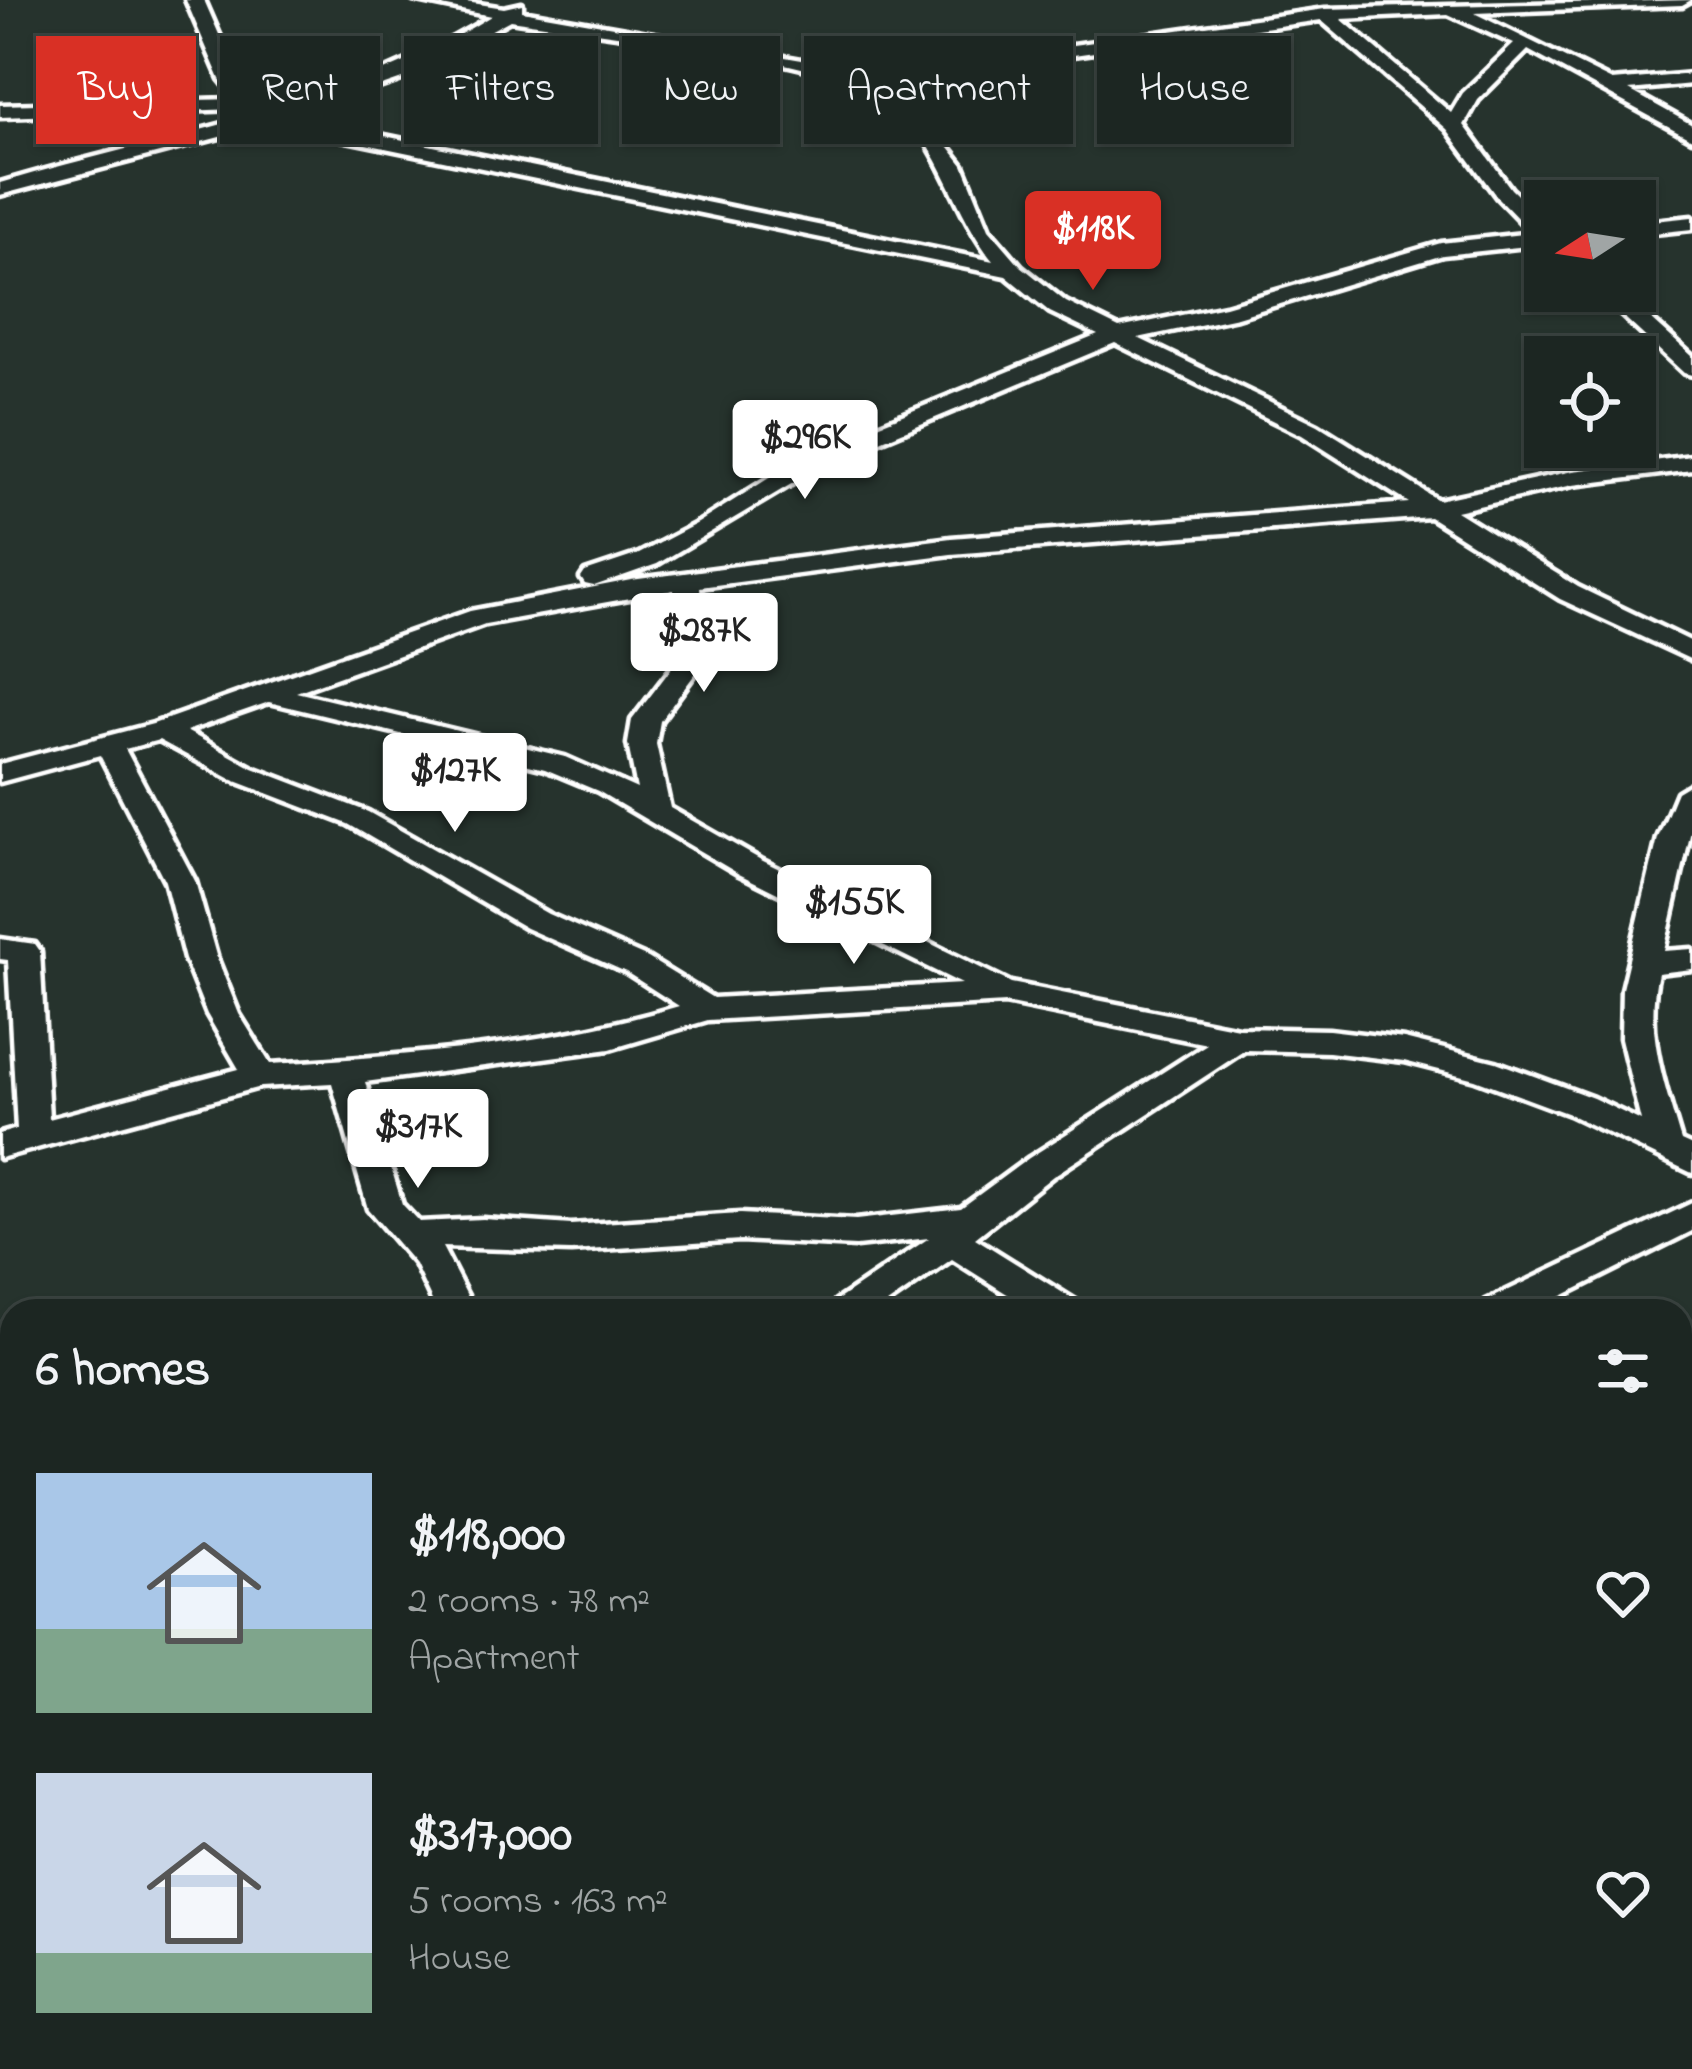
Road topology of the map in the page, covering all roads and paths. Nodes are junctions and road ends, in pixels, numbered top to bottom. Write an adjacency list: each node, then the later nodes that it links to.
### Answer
1 (195, 0): 10 (street)
2 (422, 0): 6 (street)
3 (527, 0): 6 (street)
4 (1682, 0): 5 (street)
5 (1439, 4): 7 (street); 8 (street)
6 (509, 13): 11 (street); 13 (street)
7 (1325, 14): 9 (street); 17 (street)
8 (1525, 43): 14 (street); 17 (street)
9 (1073, 50)
10 (220, 58)
11 (804, 63)
12 (1692, 79): 14 (street)
13 (380, 82)
14 (1609, 87): 19 (street)
15 (220, 105): 16 (street)
16 (0, 111)
17 (1454, 125): 23 (street)
18 (220, 131): 22 (street)
19 (1692, 133)
20 (380, 141): 27 (street)
21 (937, 144): 27 (street)
22 (0, 189)
23 (1524, 214)
24 (1692, 224): 25 (street)
25 (1656, 227)
26 (1524, 239): 29 (street)
27 (1013, 272): 29 (street)
28 (1630, 312): 30 (street)
29 (1114, 337): 32 (street); 34 (street)
30 (1692, 368)
31 (1692, 463): 32 (street)
32 (1431, 509): 33 (street); 35 (street)
33 (687, 580): 34 (street); 41 (street)
34 (479, 617): 36 (street)
35 (1692, 652)
36 (263, 692): 37 (street); 41 (street)
37 (163, 730): 38 (street); 46 (street)
38 (110, 746): 39 (street); 49 (street)
39 (0, 773)
40 (1692, 793): 44 (street)
41 (656, 813): 45 (street)
42 (0, 949): 50 (street)
43 (1692, 959): 44 (street)
44 (1642, 964): 52 (street)
45 (1005, 992): 46 (street); 47 (street)
46 (707, 1009): 48 (street)
47 (1238, 1039): 52 (street); 54 (street)
48 (345, 1072): 49 (street); 55 (street)
49 (260, 1076): 50 (street)
50 (35, 1135): 51 (street)
51 (0, 1146)
52 (1679, 1154)
53 (1692, 1216): 59 (street)
54 (961, 1230): 55 (street); 57 (street); 58 (street)
55 (409, 1236): 56 (street)
56 (450, 1299)
57 (866, 1299)
58 (1048, 1299)
59 (1523, 1299)

